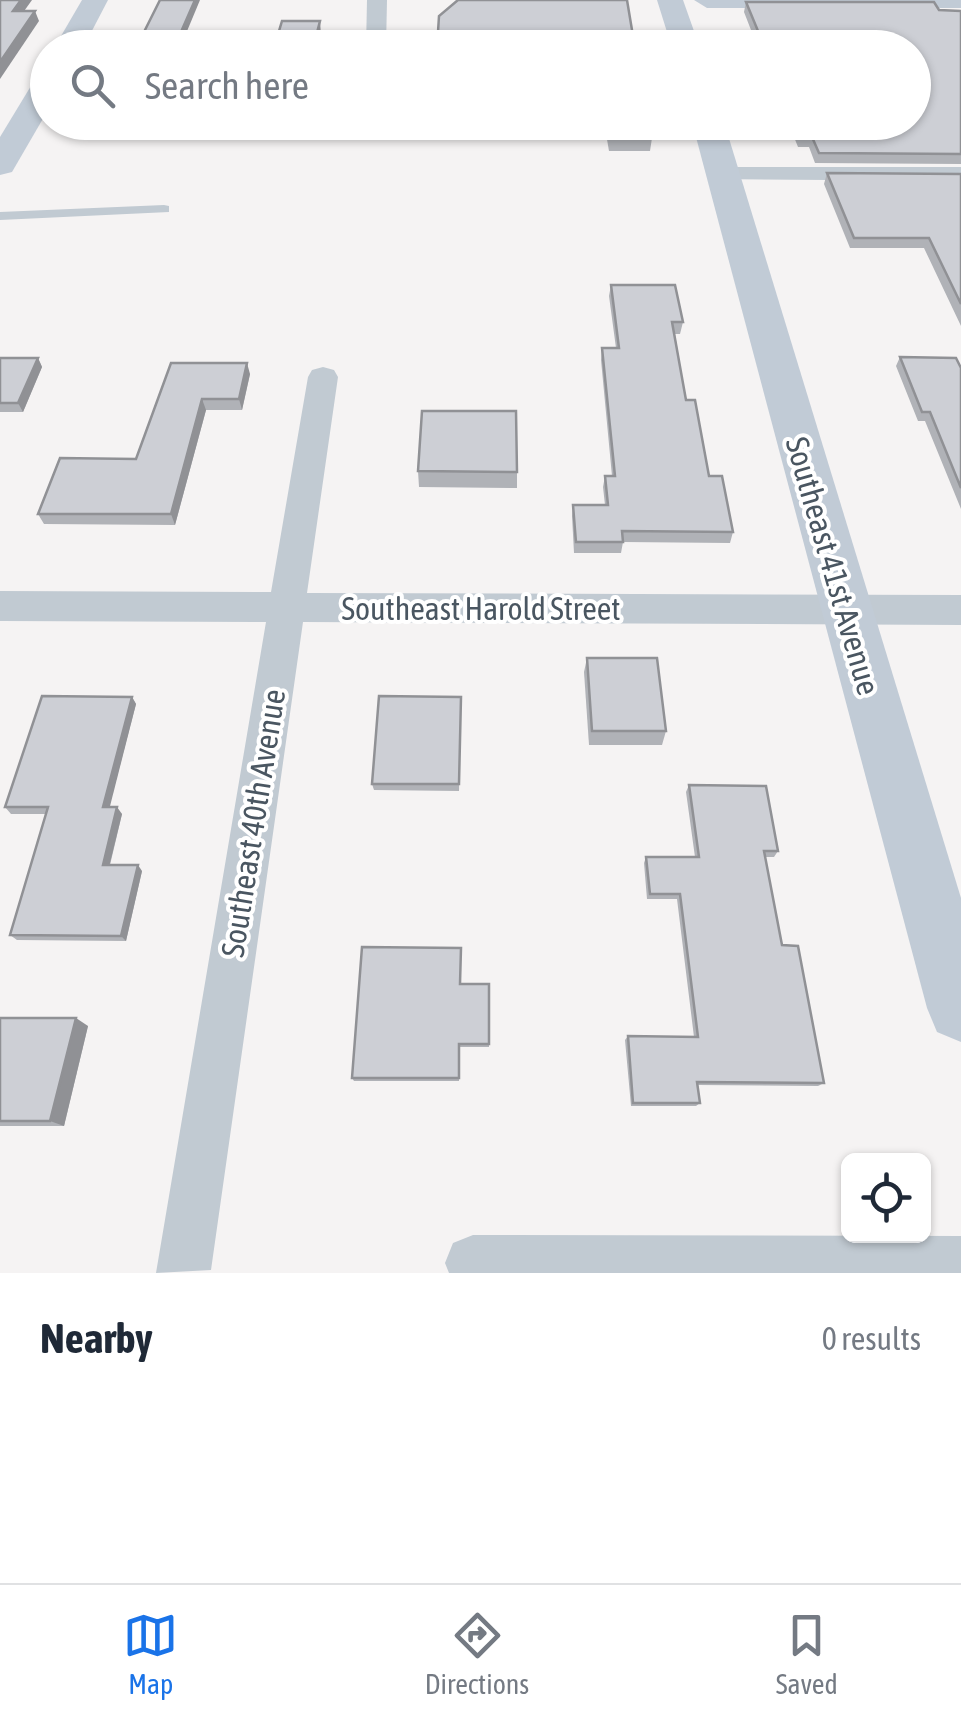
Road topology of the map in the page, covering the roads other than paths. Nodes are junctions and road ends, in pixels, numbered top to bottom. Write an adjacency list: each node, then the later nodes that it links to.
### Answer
1 (95, 0): 6 (street)
2 (377, 0): 7 (street)
3 (670, 0): 8 (street)
4 (707, 0): 5 (street)
5 (959, 0)
6 (78, 30)
7 (376, 30)
8 (680, 30)
9 (30, 113): 11 (street)
10 (713, 140): 12 (street, Southeast 41st Avenue)
11 (0, 164)
12 (722, 174): 13 (street); 19 (street, Southeast 41st Avenue)
13 (961, 174)
14 (164, 209): 15 (lane)
15 (0, 216)
16 (323, 376): 18 (street, Southeast 40th Avenue)
17 (0, 606): 18 (street, Southeast Harold Street)
18 (287, 608): 19 (street, Southeast Harold Street); 24 (street, Southeast 40th Avenue)
19 (844, 608): 20 (street, Southeast Harold Street); 21 (street, Southeast 41st Avenue)
20 (961, 610)
21 (961, 1008)
22 (473, 1262): 23 (street)
23 (961, 1264)
24 (183, 1270)

